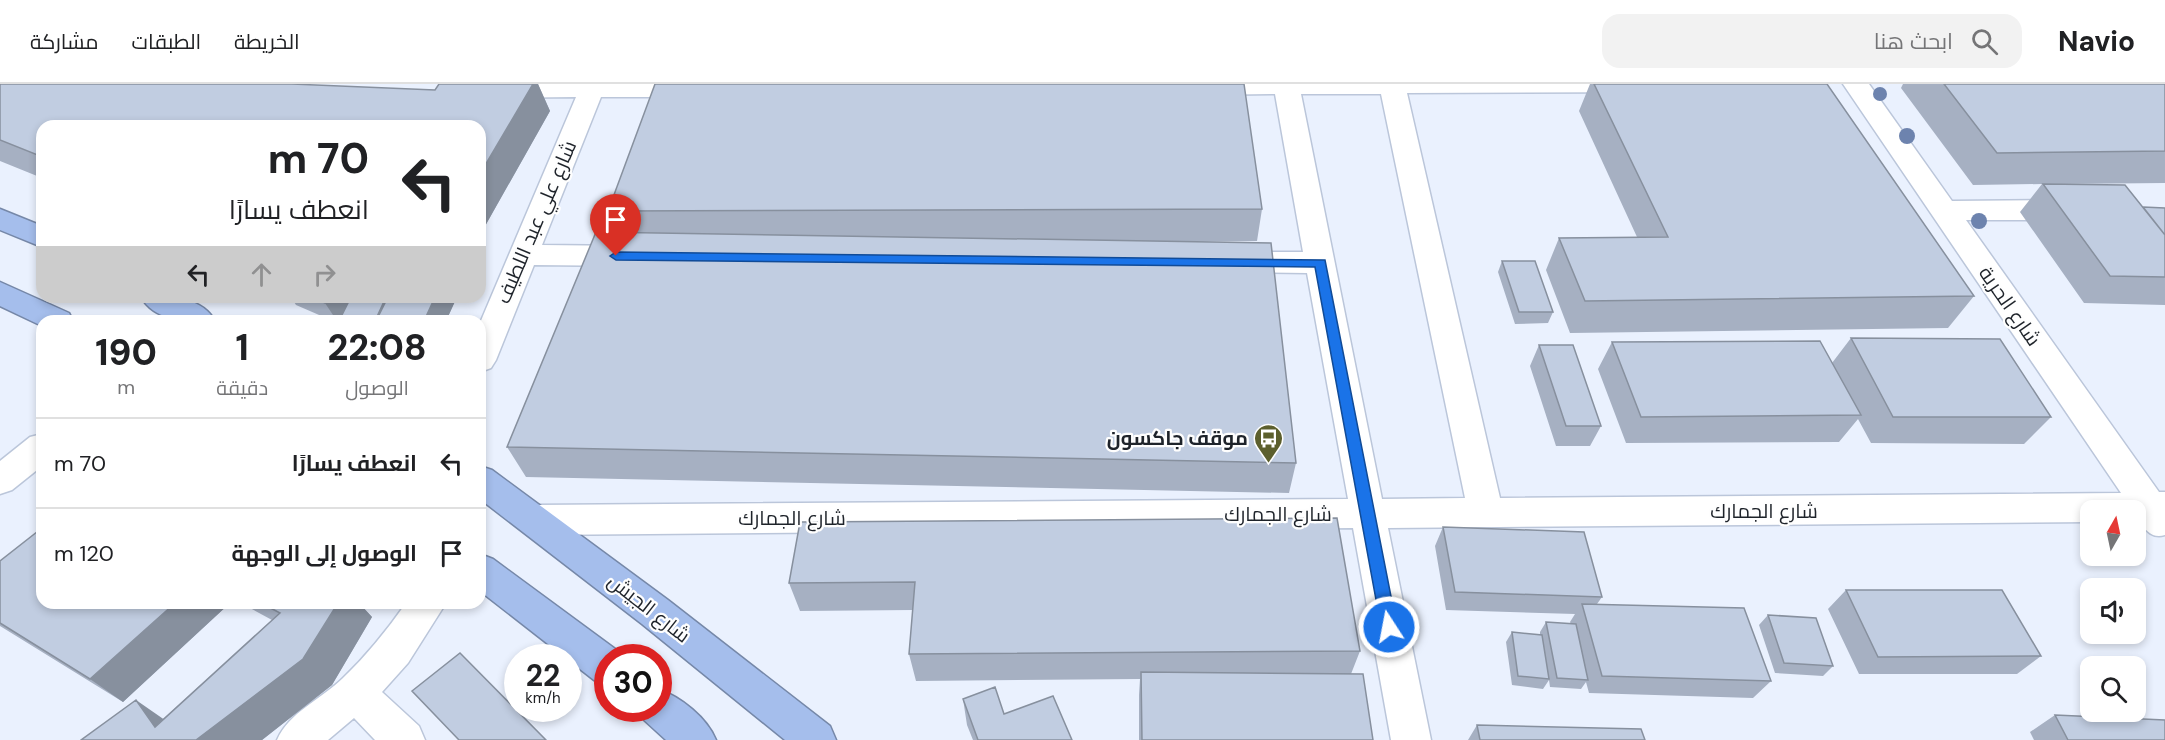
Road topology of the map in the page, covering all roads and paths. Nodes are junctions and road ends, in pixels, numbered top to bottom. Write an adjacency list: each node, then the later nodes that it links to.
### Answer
1 (1670, 84): 4 (street)
2 (1856, 84): 10 (street, شارع الحرية)
3 (1286, 85): 4 (street); 6 (street); 16 (street)
4 (1392, 85): 25 (street)
5 (593, 87): 7 (street); 8 (street); 13 (street, شارع علي عبد اللطيف)
6 (1179, 87)
7 (723, 89)
8 (473, 90)
9 (2095, 210): 10 (street)
10 (1944, 212): 27 (street, شارع الحرية)
11 (0, 219): 12 (highway)
12 (36, 234)
13 (522, 255): 14 (street); 21 (street, شارع علي عبد اللطيف)
14 (653, 256)
15 (1201, 262): 16 (street)
16 (1320, 263): 26 (street)
17 (0, 292): 19 (highway)
18 (167, 303): 20 (highway)
19 (46, 315)
20 (189, 315)
21 (486, 345)
22 (36, 452): 23 (street)
23 (0, 480)
24 (486, 484): 28 (highway, شارع الجيش)
25 (1486, 513): 26 (street, شارع الجمارك); 27 (street, شارع الجمارك)
26 (1368, 514): 28 (street, شارع الجمارك); 38 (street)
27 (2160, 514)
28 (535, 520): 37 (highway, شارع الجيش)
29 (486, 575): 31 (highway)
30 (423, 609): 32 (street)
31 (594, 657)
32 (356, 692): 34 (street); 35 (street)
33 (672, 719): 36 (highway)
34 (393, 737)
35 (297, 740)
36 (696, 740)
37 (816, 740)
38 (1411, 740)

